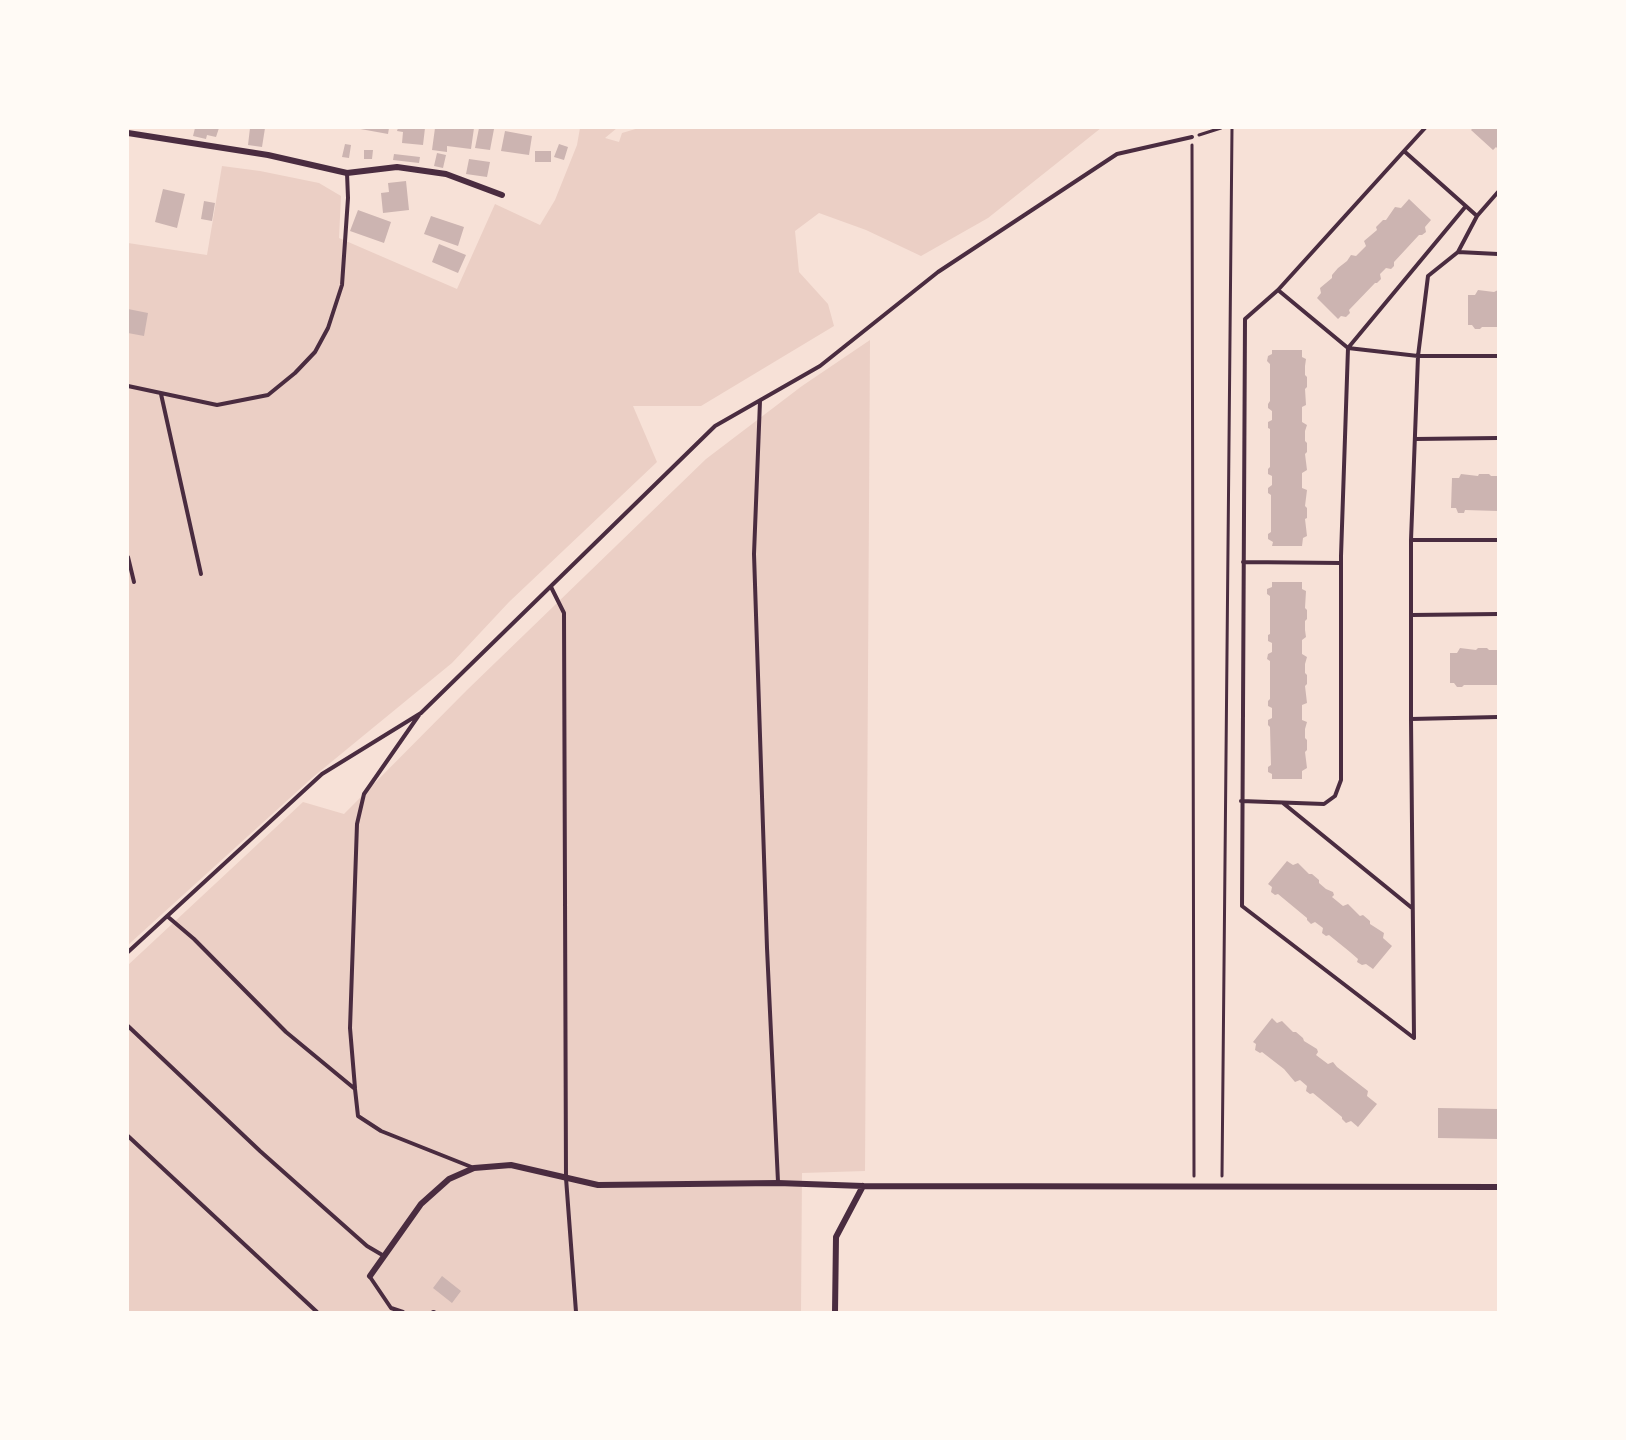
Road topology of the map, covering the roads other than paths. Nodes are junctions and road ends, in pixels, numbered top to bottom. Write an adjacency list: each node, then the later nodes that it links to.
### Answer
1 (1425, 128): 4 (lane)
2 (128, 133): 5 (street)
3 (1191, 137): 18 (lane)
4 (1404, 151): 8 (lane); 12 (lane)
5 (347, 173): 7 (street); 17 (lane)
6 (1498, 192): 9 (lane)
7 (502, 195)
8 (1466, 206): 9 (lane); 13 (lane)
9 (1477, 216): 10 (lane)
10 (1458, 252): 11 (lane); 14 (lane)
11 (1498, 254)
12 (1278, 290): 13 (lane); 24 (lane)
13 (1348, 348): 14 (lane); 25 (lane)
14 (1418, 356): 15 (lane); 20 (lane)
15 (1498, 356)
16 (128, 386): 17 (lane)
17 (161, 394): 26 (lane)
18 (760, 401): 28 (lane); 44 (lane)
19 (1498, 438): 20 (lane)
20 (1415, 439): 21 (lane)
21 (1411, 540): 22 (lane); 30 (lane)
22 (1498, 540)
23 (128, 557): 27 (lane)
24 (1243, 562): 25 (lane); 34 (lane)
25 (1341, 563): 35 (lane)
26 (201, 574)
27 (134, 582)
28 (551, 587): 31 (lane); 43 (lane)
29 (1498, 614): 30 (lane)
30 (1412, 615): 33 (lane)
31 (421, 713): 37 (lane); 40 (lane)
32 (1498, 717): 33 (lane)
33 (1411, 719): 36 (lane)
34 (1241, 801): 35 (lane); 36 (lane)
35 (1282, 802): 36 (lane)
36 (1412, 909)
37 (167, 916): 38 (lane); 40 (lane)
38 (128, 952)
39 (128, 1026): 47 (lane)
40 (355, 1089): 42 (lane)
41 (128, 1136): 49 (lane)
42 (474, 1168): 43 (street); 47 (street)
43 (566, 1178): 44 (street); 51 (lane)
44 (778, 1183): 45 (street)
45 (863, 1186): 46 (street); 52 (street)
46 (1498, 1187)
47 (384, 1256): 48 (street)
48 (370, 1276): 50 (lane)
49 (317, 1312)
50 (403, 1312)
51 (576, 1312)
52 (835, 1312)

